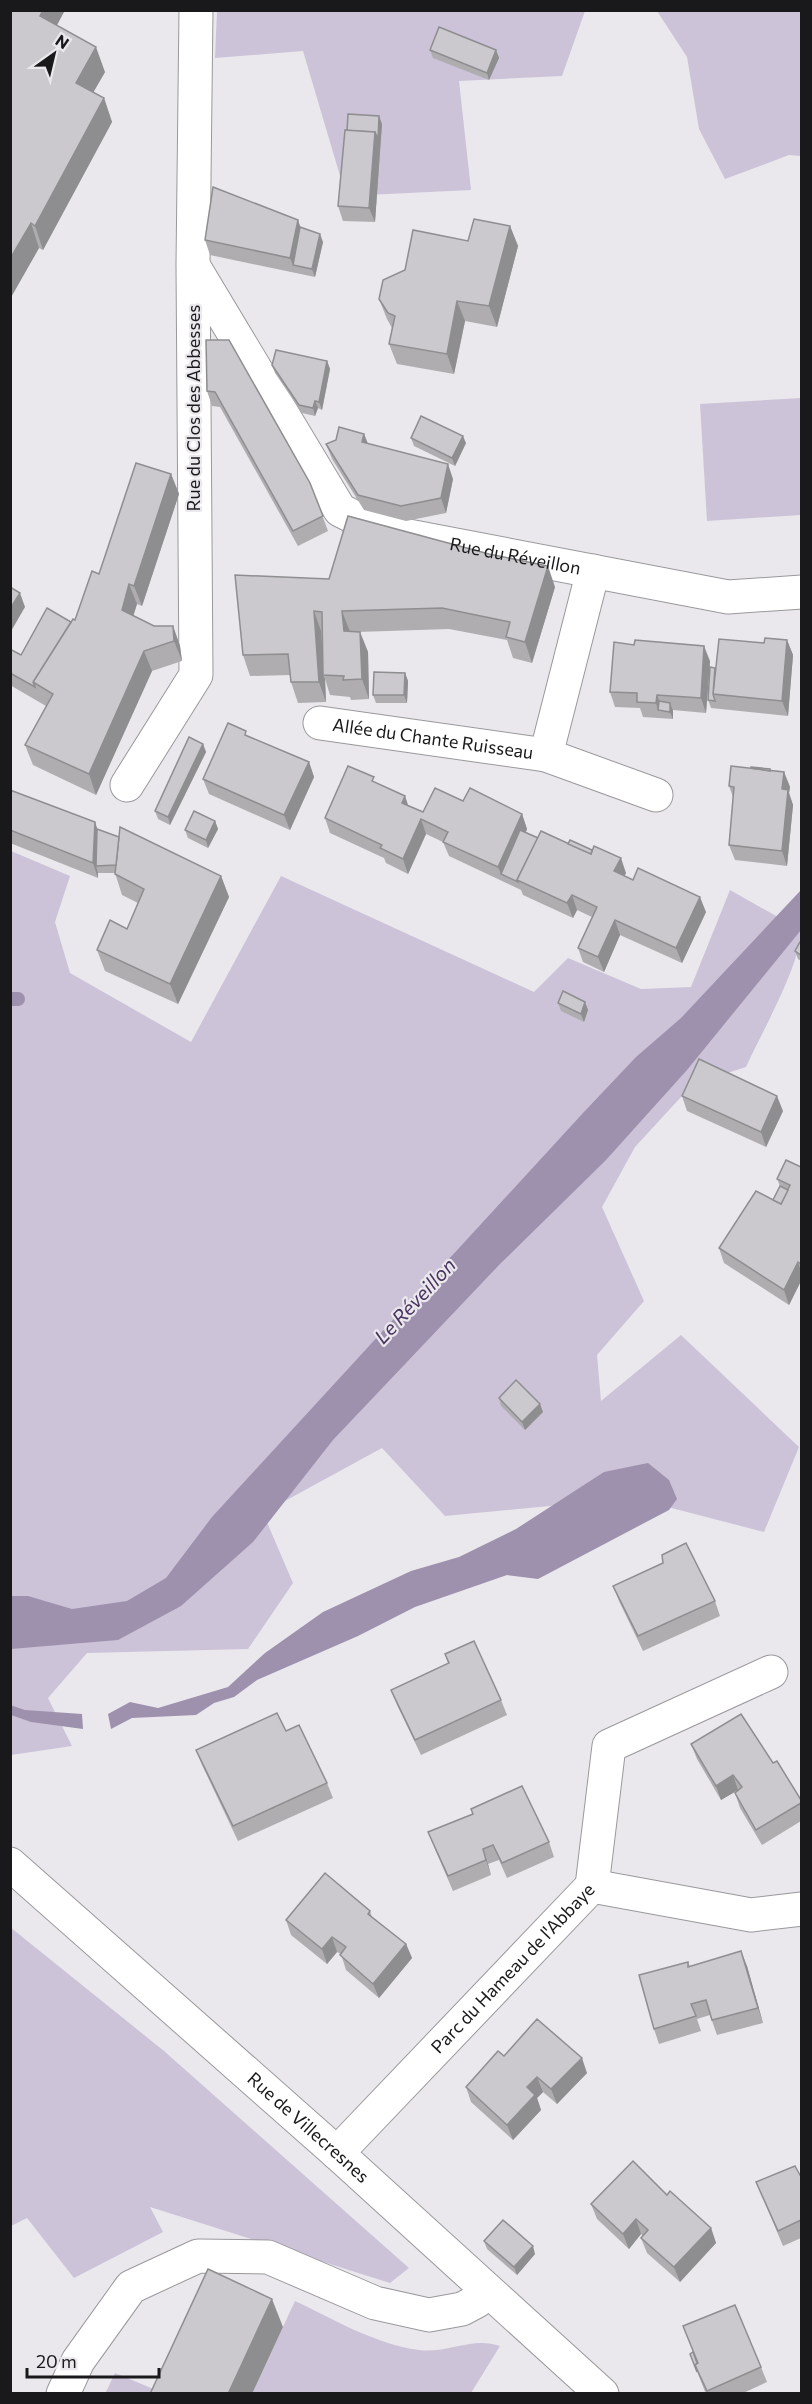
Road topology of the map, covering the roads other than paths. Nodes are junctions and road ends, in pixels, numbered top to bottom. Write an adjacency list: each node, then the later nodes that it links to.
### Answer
1 (196, 10): 2 (street, Rue du Clos des Abbesses)
2 (193, 265): 3 (street, Rue du Réveillon); 7 (street, Rue du Clos des Abbesses)
3 (593, 571): 4 (street, Rue du Réveillon); 6 (street, Allée du Chante Ruisseau)
4 (801, 592)
5 (320, 723): 6 (street, Allée du Chante Ruisseau)
6 (546, 755): 8 (street, Allée du Chante Ruisseau)
7 (127, 785)
8 (656, 795)
9 (771, 1672): 11 (street)
10 (10, 1864): 13 (street, Rue de Villecresnes)
11 (592, 1886): 12 (street, Parc du Hameau de l'Abbaye); 13 (street, Parc du Hameau de l'Abbaye)
12 (801, 1910)
13 (337, 2153): 14 (street, Rue de Villecresnes)
14 (487, 2290): 15 (street); 16 (street, Rue de Villecresnes)
15 (63, 2394)
16 (602, 2394)

